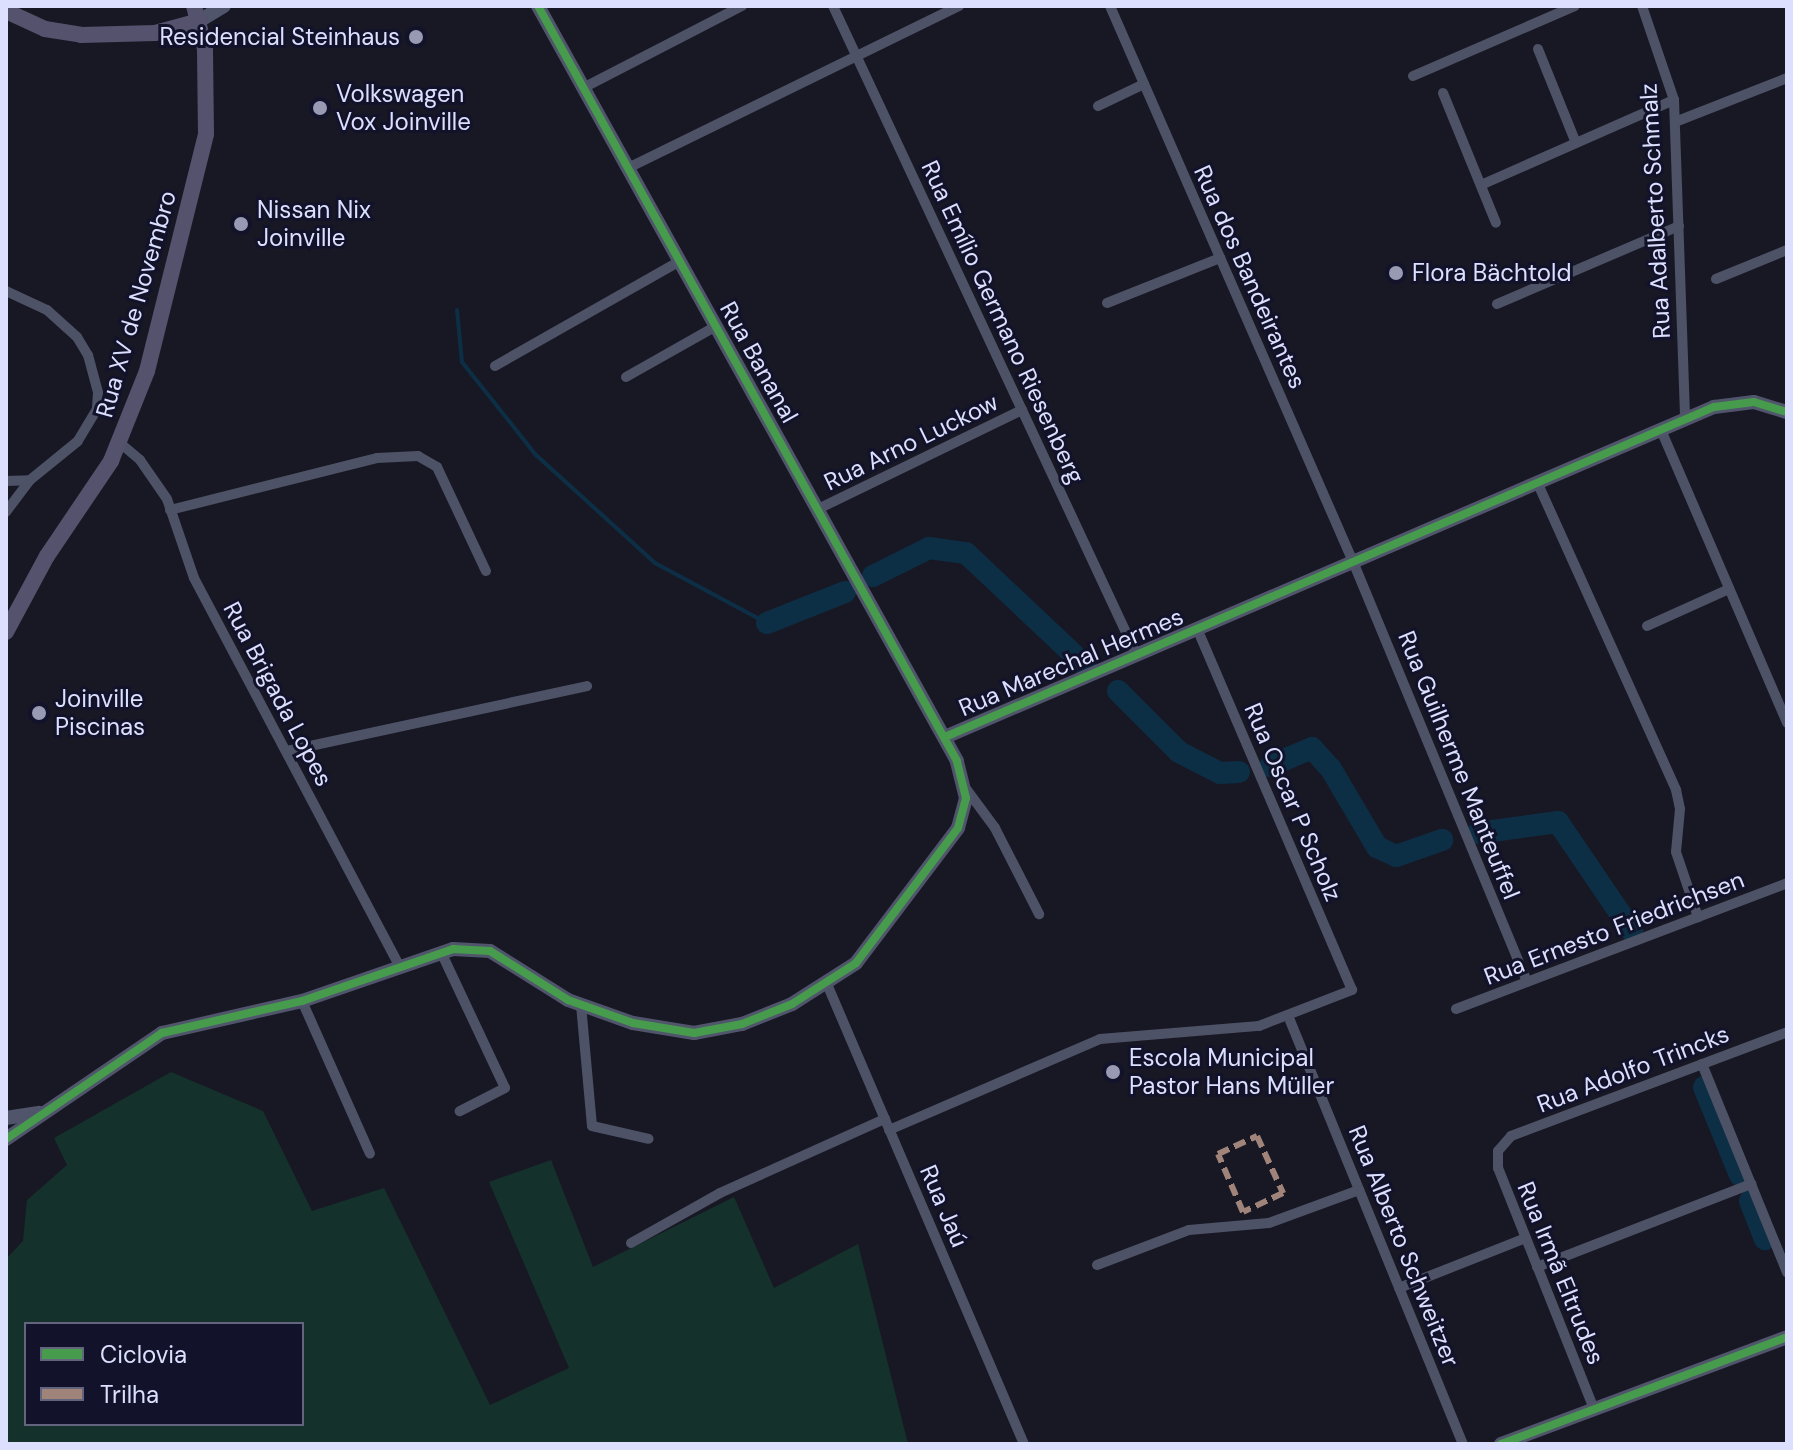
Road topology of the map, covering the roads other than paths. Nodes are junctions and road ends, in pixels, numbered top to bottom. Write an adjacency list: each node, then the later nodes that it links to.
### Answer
1 (224, 6): 10 (street)
2 (538, 6): 16 (street, Rua Bananal)
3 (742, 6): 16 (street)
4 (833, 6): 12 (street, Rua Emílio Germano Riesenberg)
5 (959, 6): 12 (street)
6 (1110, 6): 15 (street, Rua dos Bandeirantes)
7 (1575, 6): 13 (street)
8 (1642, 6): 18 (street, Rua Adalberto Schmalz)
9 (6, 11): 10 (main road)
10 (196, 13): 40 (main road, Rua XV de Novembro)
11 (1538, 49): 21 (street)
12 (857, 58): 22 (street); 36 (street, Rua Emílio Germano Riesenberg)
13 (1413, 76)
14 (1787, 78): 20 (street)
15 (1144, 84): 19 (street); 27 (street, Rua dos Bandeirantes)
16 (583, 88): 22 (street, Rua Bananal)
17 (1443, 93): 23 (street)
18 (1674, 100): 20 (street, Rua Adalberto Schmalz); 21 (street)
19 (1098, 106)
20 (1675, 122): 25 (street, Rua Adalberto Schmalz)
21 (1576, 143): 23 (street)
22 (628, 168): 28 (street, Rua Bananal)
23 (1481, 185): 24 (street)
24 (1496, 223)
25 (1679, 226): 32 (street); 38 (street, Rua Adalberto Schmalz)
26 (1787, 250): 29 (street)
27 (1220, 258): 31 (street); 47 (street, Rua dos Bandeirantes)
28 (680, 261): 33 (street, Rua Bananal); 34 (street)
29 (1716, 279)
30 (6, 291): 41 (street)
31 (1107, 303)
32 (1497, 304)
33 (716, 326): 35 (street); 44 (street, Rua Bananal)
34 (495, 366)
35 (626, 377)
36 (1022, 410): 44 (street, Rua Arno Luckow); 53 (street, Rua Emílio Germano Riesenberg)
37 (1787, 412): 38 (street, Rua Marechal Hermes)
38 (1685, 419): 39 (street, Rua Marechal Hermes)
39 (1661, 430): 43 (street, Rua Marechal Hermes); 49 (street)
40 (120, 443): 45 (street, Rua Brigada Lopes); 52 (main road, Rua XV de Novembro)
41 (30, 480): 42 (street); 46 (street)
42 (6, 481)
43 (1538, 484): 47 (street, Rua Marechal Hermes); 61 (street)
44 (818, 509): 56 (street, Rua Bananal)
45 (170, 510): 48 (street); 57 (street, Rua Brigada Lopes)
46 (6, 512)
47 (1354, 564): 51 (street, Rua Marechal Hermes); 64 (street, Rua Guilherme Manteuffel)
48 (486, 571)
49 (1729, 589): 50 (street); 55 (street)
50 (1647, 626)
51 (1198, 630): 53 (street, Rua Marechal Hermes); 69 (street, Rua Oscar P Scholz)
52 (6, 632)
53 (1137, 656): 56 (street, Rua Marechal Hermes)
54 (587, 686): 57 (street)
55 (1787, 723)
56 (945, 737): 58 (street, Rua Marechal Hermes)
57 (287, 751): 63 (street, Rua Brigada Lopes)
58 (965, 789): 60 (street); 65 (street)
59 (1787, 883): 61 (street, Rua Ernesto Friedrichsen)
60 (1039, 914)
61 (1698, 917): 64 (street, Rua Ernesto Friedrichsen)
62 (441, 952): 63 (street); 67 (street); 73 (street)
63 (400, 967): 66 (street)
64 (1527, 982): 68 (street, Rua Ernesto Friedrichsen)
65 (827, 984): 67 (street); 75 (street, Rua Jaú)
66 (302, 1001): 72 (street); 79 (street)
67 (581, 1005): 77 (street)
68 (1456, 1009)
69 (1289, 1018): 75 (street); 81 (street, Rua Alberto Schweitzer)
70 (1787, 1032): 71 (street, Rua Adolfo Trincks)
71 (1702, 1064): 78 (street, Rua Adolfo Trincks); 80 (street)
72 (47, 1111): 74 (street); 76 (street)
73 (460, 1111)
74 (6, 1118)
75 (887, 1125): 83 (street); 90 (street, Rua Jaú)
76 (6, 1139)
77 (649, 1139)
78 (1498, 1151): 82 (street, Rua Irmã Eltrudes)
79 (370, 1154)
80 (1751, 1184): 85 (street); 86 (street)
81 (1359, 1190): 84 (street); 87 (street, Rua Alberto Schweitzer)
82 (1526, 1238): 85 (street, Rua Irmã Eltrudes); 87 (street)
83 (631, 1243)
84 (1097, 1265)
85 (1537, 1267): 89 (street, Rua Irmã Eltrudes)
86 (1787, 1272)
87 (1399, 1288): 91 (street, Rua Alberto Schweitzer)
88 (1787, 1337): 89 (street)
89 (1594, 1409): 92 (street)
90 (1024, 1444)
91 (1463, 1444)
92 (1501, 1444)

